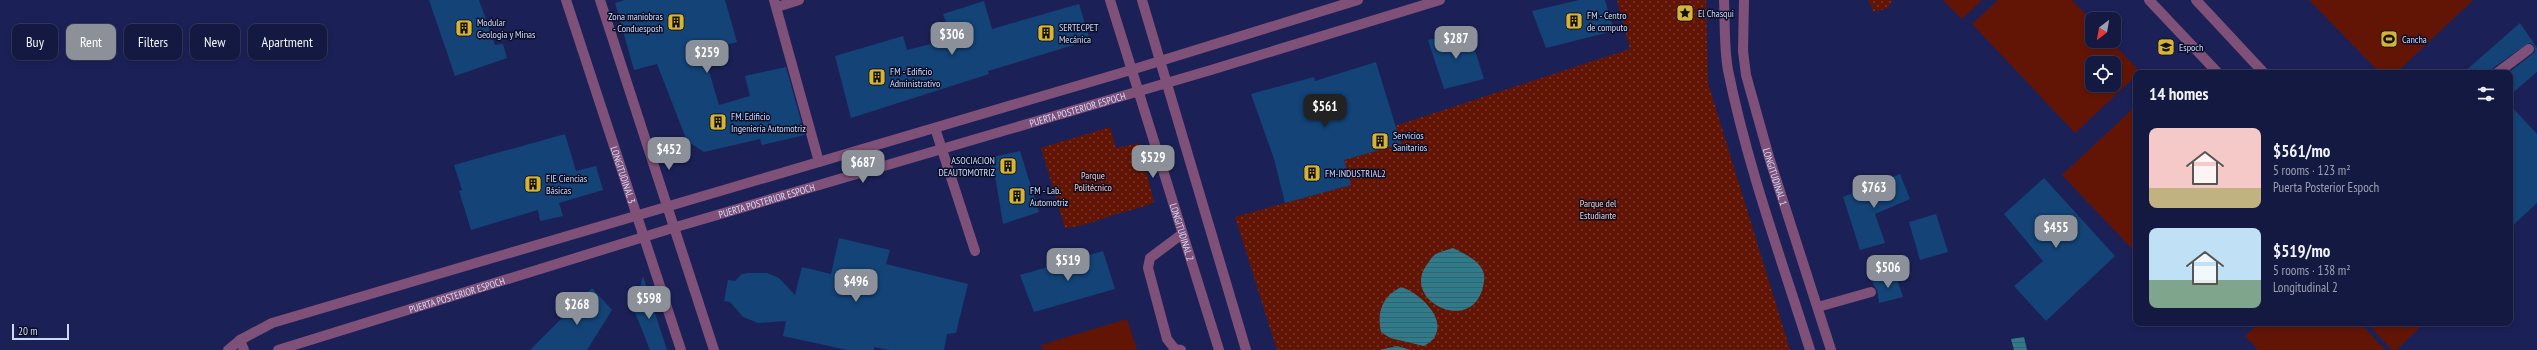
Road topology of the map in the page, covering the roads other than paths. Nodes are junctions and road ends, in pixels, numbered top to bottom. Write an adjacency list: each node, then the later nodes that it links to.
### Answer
1 (566, 0): 25 (street, LONGITUDINAL 3)
2 (600, 0): 24 (street)
3 (799, 0): 12 (street)
4 (1110, 0): 15 (street, LONGITUDINAL 2)
5 (1142, 0): 14 (street)
6 (1358, 0): 14 (street)
7 (1440, 0): 19 (street, PUERTA POSTERIOR ESPOCH)
8 (1724, 0): 41 (street, LONGITUDINAL 1)
9 (1744, 0): 31 (street, LONGITUDINAL 1)
10 (2150, 0): 16 (street)
11 (2196, 0): 17 (street)
12 (776, 4): 23 (street)
13 (2529, 48): 18 (street)
14 (1161, 61): 15 (street); 19 (street)
15 (1131, 70): 20 (street, LONGITUDINAL 2); 21 (street)
16 (2215, 70)
17 (2261, 70)
18 (2501, 70)
19 (1166, 83): 20 (street, PUERTA POSTERIOR ESPOCH); 40 (street)
20 (1137, 91): 22 (street, PUERTA POSTERIOR ESPOCH); 27 (street, LONGITUDINAL 2)
21 (935, 128): 22 (street); 23 (street)
22 (943, 149): 26 (street, PUERTA POSTERIOR ESPOCH); 29 (street)
23 (819, 162): 24 (street)
24 (668, 205): 25 (street); 26 (street)
25 (637, 215): 28 (street, LONGITUDINAL 3); 32 (street)
26 (676, 227): 28 (street, PUERTA POSTERIOR ESPOCH); 37 (street)
27 (1182, 234): 38 (street); 39 (street, LONGITUDINAL 2)
28 (645, 238): 35 (street, PUERTA POSTERIOR ESPOCH); 36 (street, LONGITUDINAL 3)
29 (975, 251)
30 (1871, 292): 31 (street)
31 (1818, 307): 42 (street, LONGITUDINAL 1)
32 (240, 340): 33 (street); 34 (street)
33 (228, 350)
34 (244, 350)
35 (278, 350)
36 (680, 350)
37 (714, 350)
38 (1181, 350)
39 (1219, 350)
40 (1246, 350)
41 (1810, 350)
42 (1831, 350)

